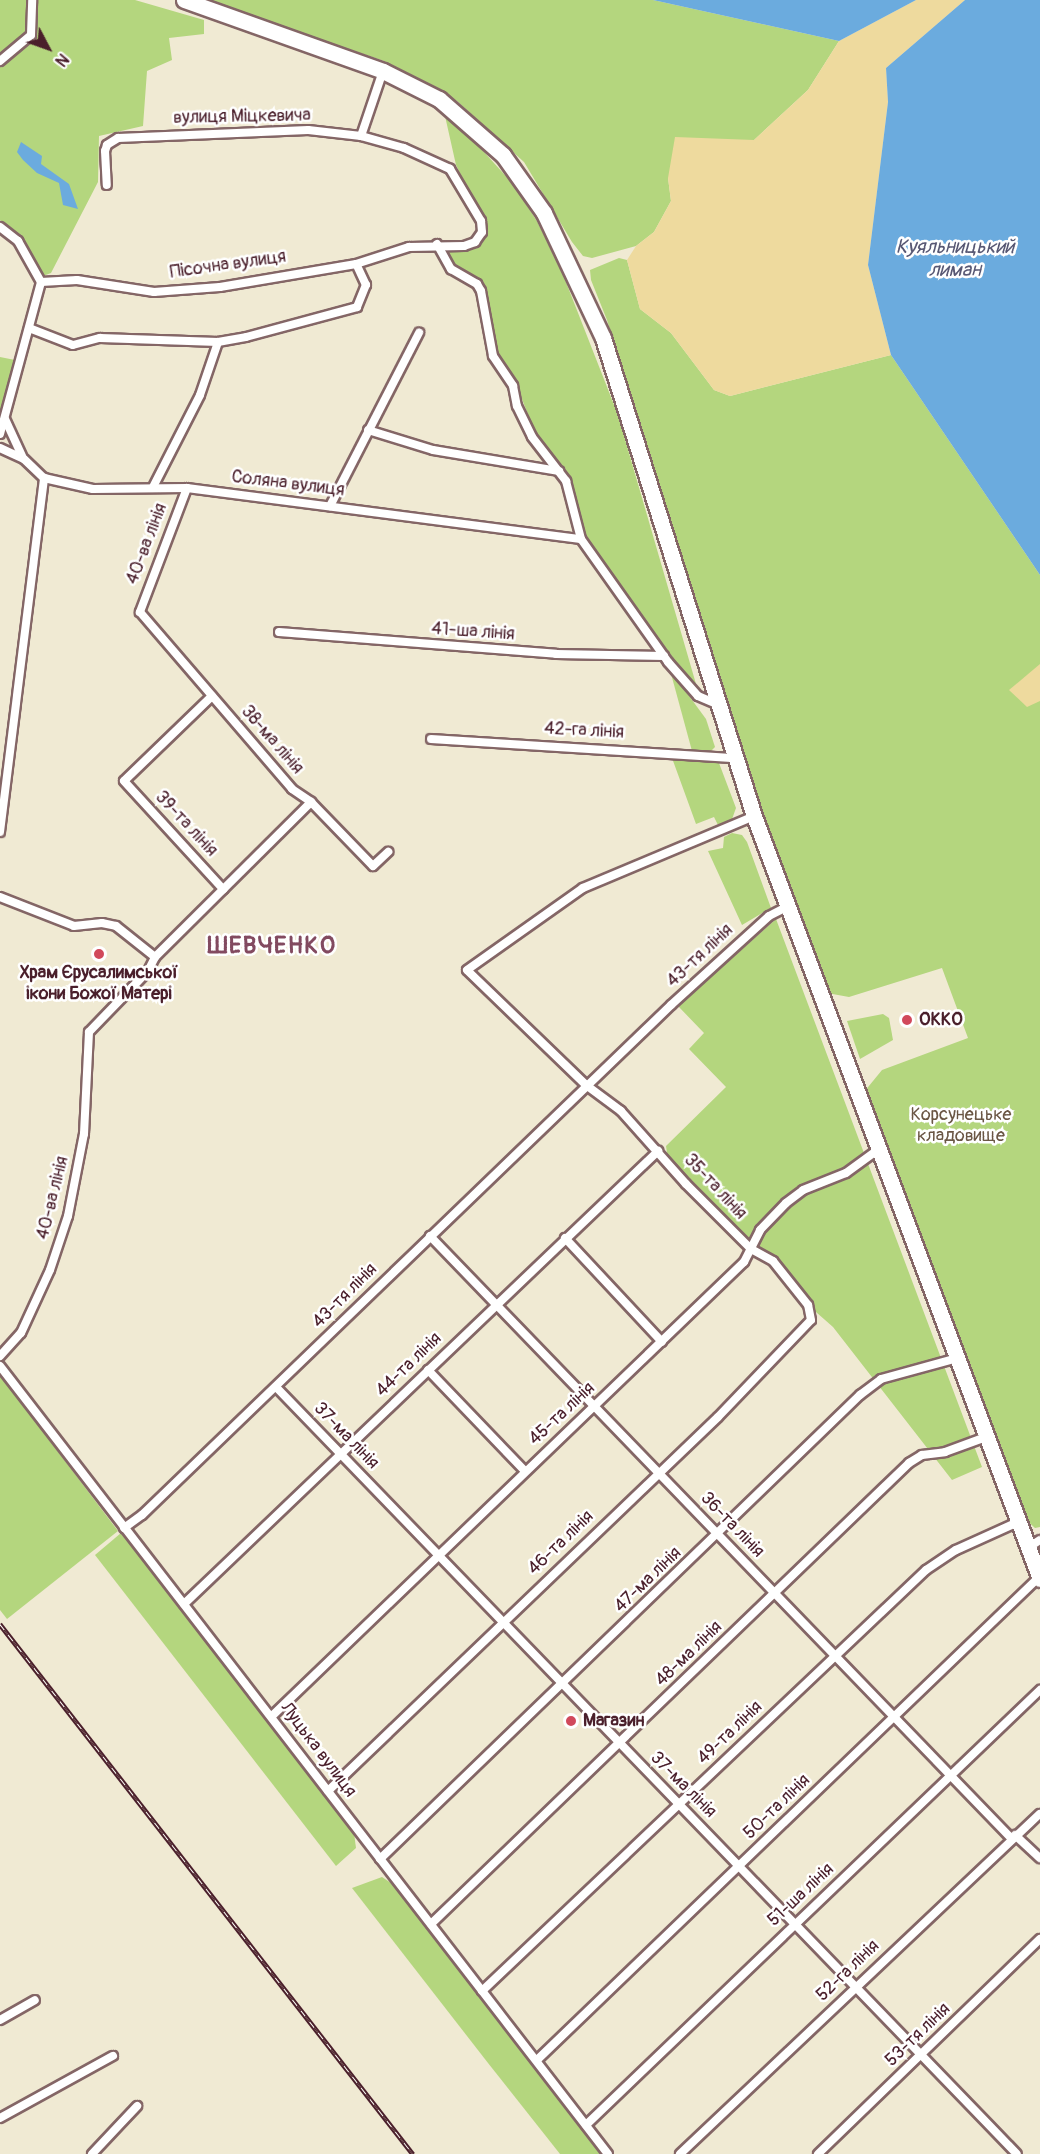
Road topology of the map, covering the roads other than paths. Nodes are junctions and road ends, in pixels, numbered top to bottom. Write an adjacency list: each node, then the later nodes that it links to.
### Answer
1 (32, 0): 3 (street)
2 (184, 0): 4 (highway)
3 (0, 61)
4 (383, 71): 5 (street); 30 (highway)
5 (361, 136): 6 (street, вулиця Міцкевича); 8 (street, вулиця Міцкевича)
6 (107, 185)
7 (0, 227): 11 (street)
8 (482, 232): 9 (street, Пісочна вулиця)
9 (437, 244): 10 (street, Пісочна вулиця); 20 (street)
10 (356, 264): 11 (street, Пісочна вулиця); 14 (street)
11 (41, 282): 12 (street)
12 (29, 328): 14 (street); 15 (street)
13 (419, 333): 16 (street)
14 (218, 342): 22 (street)
15 (5, 418): 17 (street); 19 (street)
16 (368, 430): 20 (street); 24 (street)
17 (0, 434)
18 (0, 448): 19 (street)
19 (24, 459): 21 (street)
20 (559, 471): 25 (street)
21 (44, 478): 22 (street, Соляна вулиця); 35 (street)
22 (153, 487): 23 (street, Соляна вулиця)
23 (187, 488): 24 (street, Соляна вулиця); 26 (street, 40-ва лінія)
24 (330, 506): 25 (street, Соляна вулиця)
25 (581, 539): 28 (street)
26 (140, 612): 29 (street, 38-ма лінія)
27 (279, 632): 28 (street, 41-ша лінія)
28 (664, 656): 30 (street)
29 (212, 696): 33 (street, 38-ма лінія); 37 (street, 39-та лінія)
30 (717, 704): 32 (highway)
31 (431, 739): 32 (street, 42-га лінія)
32 (735, 758): 34 (highway)
33 (311, 802): 36 (street, 38-ма лінія); 37 (street)
34 (754, 816): 39 (highway); 41 (street)
35 (0, 832)
36 (388, 852)
37 (223, 889): 40 (street)
38 (0, 897): 40 (street)
39 (787, 907): 41 (street, 43-тя лінія); 42 (highway)
40 (155, 957): 50 (street, 40-ва лінія)
41 (586, 1085): 43 (street, 35-та лінія); 44 (street, 43-тя лінія)
42 (878, 1150): 46 (street, 45-та лінія); 51 (highway)
43 (658, 1151): 45 (street, 44-та лінія); 46 (street, 35-та лінія)
44 (430, 1236): 47 (street, 36-та лінія); 54 (street, 43-тя лінія)
45 (565, 1238): 47 (street, 44-та лінія); 49 (street)
46 (750, 1248): 48 (street, 35-та лінія); 49 (street, 45-та лінія)
47 (496, 1304): 53 (street, 44-та лінія); 55 (street, 36-та лінія)
48 (812, 1315): 59 (street, 46-та лінія)
49 (662, 1342): 55 (street, 45-та лінія)
50 (0, 1356)
51 (957, 1359): 56 (highway); 62 (street, 47-ма лінія)
52 (0, 1366): 61 (street, Луцька вулиця)
53 (428, 1370): 57 (street, 44-та лінія); 58 (street)
54 (276, 1387): 57 (street, 37-ма лінія); 61 (street, 43-тя лінія)
55 (595, 1406): 58 (street, 45-та лінія); 59 (street, 36-та лінія)
56 (986, 1437): 60 (highway); 66 (street, 48-ма лінія)
57 (340, 1454): 64 (street, 37-ма лінія); 67 (street, 44-та лінія)
58 (525, 1471): 64 (street, 45-та лінія)
59 (659, 1472): 62 (street, 36-та лінія); 68 (street, 46-та лінія)
60 (1018, 1522): 63 (highway); 69 (street, 49-та лінія)
61 (124, 1528): 67 (street, Луцька вулиця)
62 (718, 1535): 66 (street, 36-та лінія); 70 (street, 47-ма лінія)
63 (1034, 1544): 65 (highway)
64 (439, 1555): 68 (street, 37-ма лінія); 72 (street, 45-та лінія)
65 (1040, 1578): 73 (street, 50-та лінія)
66 (776, 1593): 69 (street, 36-та лінія); 74 (street, 48-ма лінія)
67 (184, 1605): 72 (street, Луцька вулиця)
68 (503, 1622): 70 (street, 37-ма лінія); 76 (street, 46-та лінія)
69 (835, 1655): 73 (street, 36-та лінія); 77 (street, 49-та лінія)
70 (561, 1686): 74 (street, 37-ма лінія); 81 (street, 47-ма лінія)
71 (1040, 1690): 75 (street, 51-ша лінія)
72 (272, 1716): 76 (street, Луцька вулиця)
73 (895, 1717): 75 (street, 36-та лінія); 82 (street, 50-та лінія)
74 (618, 1744): 77 (street, 37-ма лінія); 83 (street, 48-ма лінія)
75 (952, 1776): 79 (street, 36-та лінія); 84 (street, 51-ша лінія)
76 (328, 1791): 81 (street, Луцька вулиця)
77 (679, 1804): 82 (street, 37-ма лінія); 87 (street, 49-та лінія)
78 (1040, 1814): 79 (street, 52-га лінія)
79 (1013, 1837): 80 (street, 36-та лінія); 86 (street, 52-га лінія)
80 (1040, 1858)
81 (381, 1859): 83 (street, Луцька вулиця)
82 (740, 1866): 84 (street, 37-ма лінія); 92 (street, 50-та лінія)
83 (431, 1924): 87 (street, Луцька вулиця)
84 (794, 1924): 86 (street, 37-ма лінія); 95 (street, 51-ша лінія)
85 (1040, 1939): 90 (street, 53-тя лінія)
86 (857, 1986): 90 (street, 37-ма лінія); 98 (street, 52-га лінія)
87 (482, 1991): 92 (street, Луцька вулиця)
88 (35, 2000): 89 (street)
89 (0, 2020)
90 (922, 2054): 99 (street, 53-тя лінія); 100 (street, 37-ма лінія)
91 (113, 2056): 94 (street)
92 (537, 2060): 95 (street, Луцька вулиця)
93 (137, 2106): 96 (street)
94 (0, 2118)
95 (586, 2124): 97 (street, Луцька вулиця)
96 (92, 2154)
97 (609, 2154)
98 (680, 2154)
99 (818, 2154)
100 (1017, 2154)

